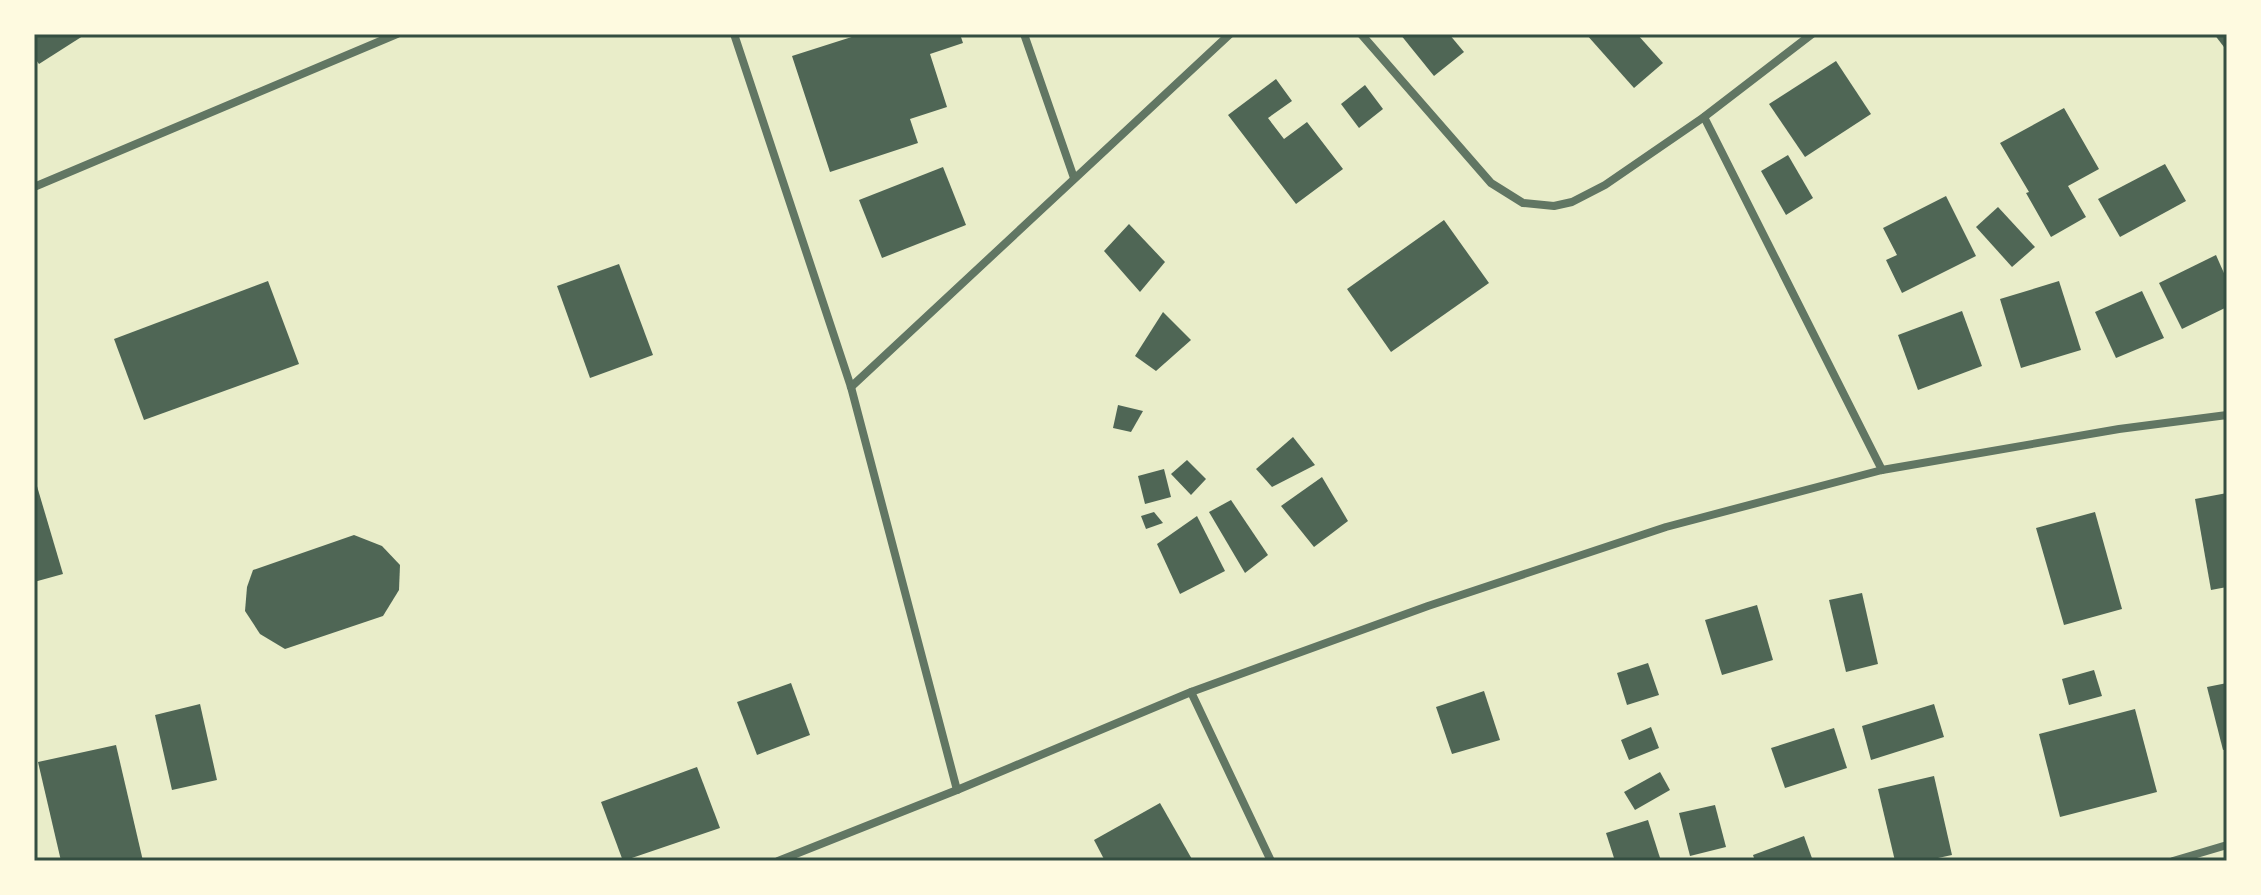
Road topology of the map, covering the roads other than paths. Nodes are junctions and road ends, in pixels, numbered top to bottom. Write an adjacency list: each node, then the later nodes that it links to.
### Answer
1 (397, 34): 9 (street)
2 (734, 34): 10 (street)
3 (1024, 34): 8 (street)
4 (1230, 34): 8 (street)
5 (1361, 34): 7 (street)
6 (1812, 34): 7 (street)
7 (1704, 117): 12 (street)
8 (1074, 178): 10 (street)
9 (34, 187)
10 (851, 387): 14 (street)
11 (2227, 415): 12 (street)
12 (1882, 470): 13 (street)
13 (1191, 692): 14 (street); 17 (street)
14 (957, 790): 16 (street)
15 (2227, 845): 18 (street)
16 (778, 861)
17 (1271, 861)
18 (2173, 861)

